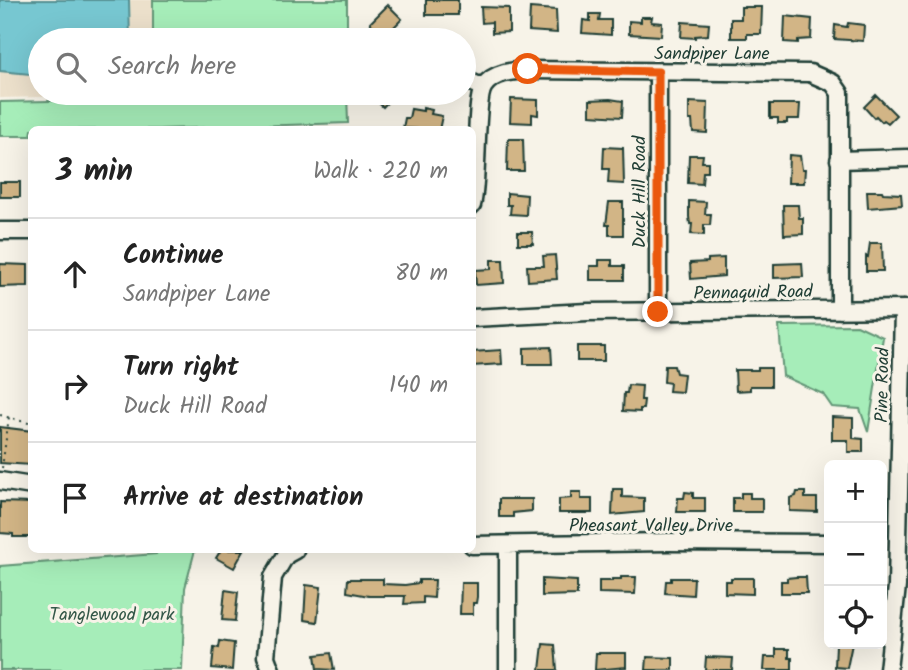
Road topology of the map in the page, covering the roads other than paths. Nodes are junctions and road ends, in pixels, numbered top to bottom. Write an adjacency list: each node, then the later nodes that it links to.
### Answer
1 (658, 72): 3 (street, Sandpiper Lane); 5 (street, Sandpiper Lane); 11 (street, Duck Hill Road)
2 (476, 84): 3 (street)
3 (482, 87): 6 (street)
4 (908, 158): 5 (street)
5 (839, 160): 10 (street, Sandpiper Lane)
6 (476, 179)
7 (28, 231): 8 (street)
8 (0, 232)
9 (905, 309): 10 (street, Pennaquid Road); 15 (street, Pine Road)
10 (840, 310): 11 (street, Pennaquid Road)
11 (658, 312): 12 (street, Pennaquid Road)
12 (476, 318)
13 (1, 477): 14 (street)
14 (28, 485)
15 (890, 542): 22 (street, Pine Road)
16 (824, 543): 18 (street, Pheasant Valley Drive)
17 (476, 545): 18 (street, Pheasant Valley Drive)
18 (508, 545): 21 (street)
19 (290, 553): 20 (street)
20 (271, 670)
21 (508, 670)
22 (888, 670)

